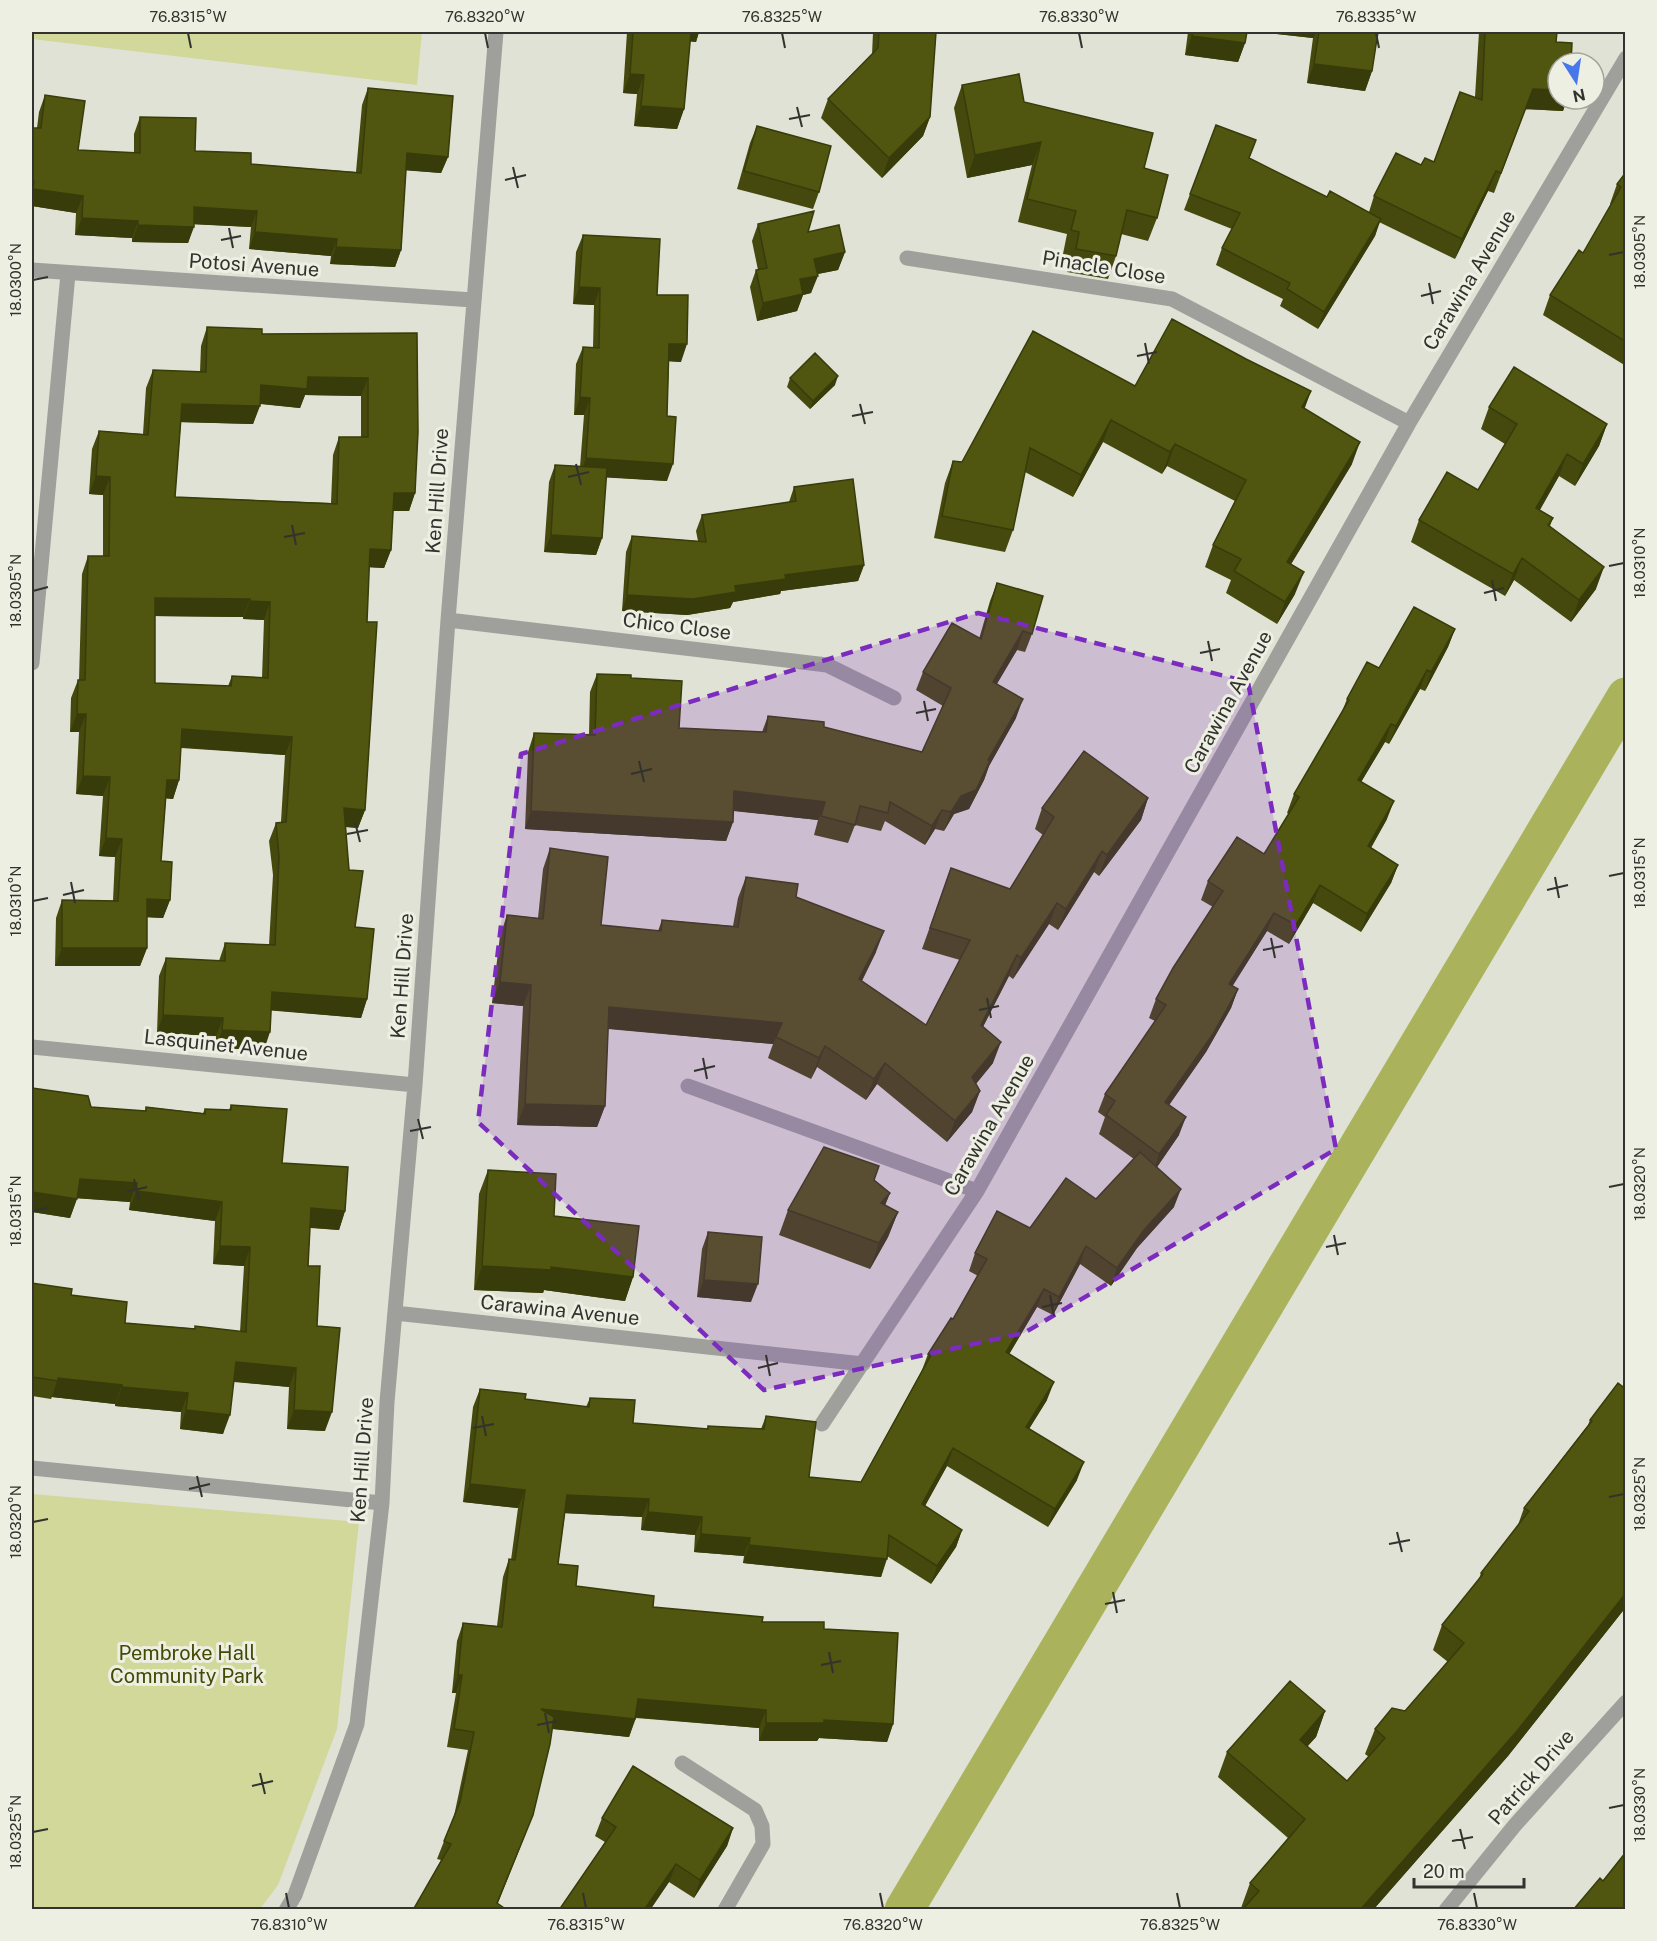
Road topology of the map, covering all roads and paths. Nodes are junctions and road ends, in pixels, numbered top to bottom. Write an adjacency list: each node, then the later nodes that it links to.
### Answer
1 (496, 32): 6 (street, Ken Hill Drive)
2 (1626, 58): 7 (street, Carawina Avenue)
3 (907, 258): 7 (street, Pinacle Close)
4 (32, 270): 5 (street, Potosi Avenue)
5 (68, 274): 6 (street, Potosi Avenue); 9 (street)
6 (473, 300): 8 (street, Ken Hill Drive)
7 (1409, 423): 14 (street, Carawina Avenue)
8 (448, 620): 10 (street, Chico Close); 12 (street, Ken Hill Drive)
9 (32, 656)
10 (894, 698)
11 (32, 1047): 12 (street, Lasquinet Avenue)
12 (416, 1085): 15 (street, Ken Hill Drive)
13 (688, 1086): 14 (street)
14 (977, 1191): 16 (street, Carawina Avenue)
15 (395, 1313): 16 (street, Carawina Avenue); 19 (street, Ken Hill Drive)
16 (863, 1364): 17 (street, Carawina Avenue)
17 (822, 1424)
18 (32, 1468): 19 (street)
19 (382, 1503): 22 (street, Ken Hill Drive)
20 (1626, 1702): 24 (street, Patrick Drive)
21 (682, 1763): 23 (street)
22 (286, 1910)
23 (725, 1910)
24 (1446, 1910)

